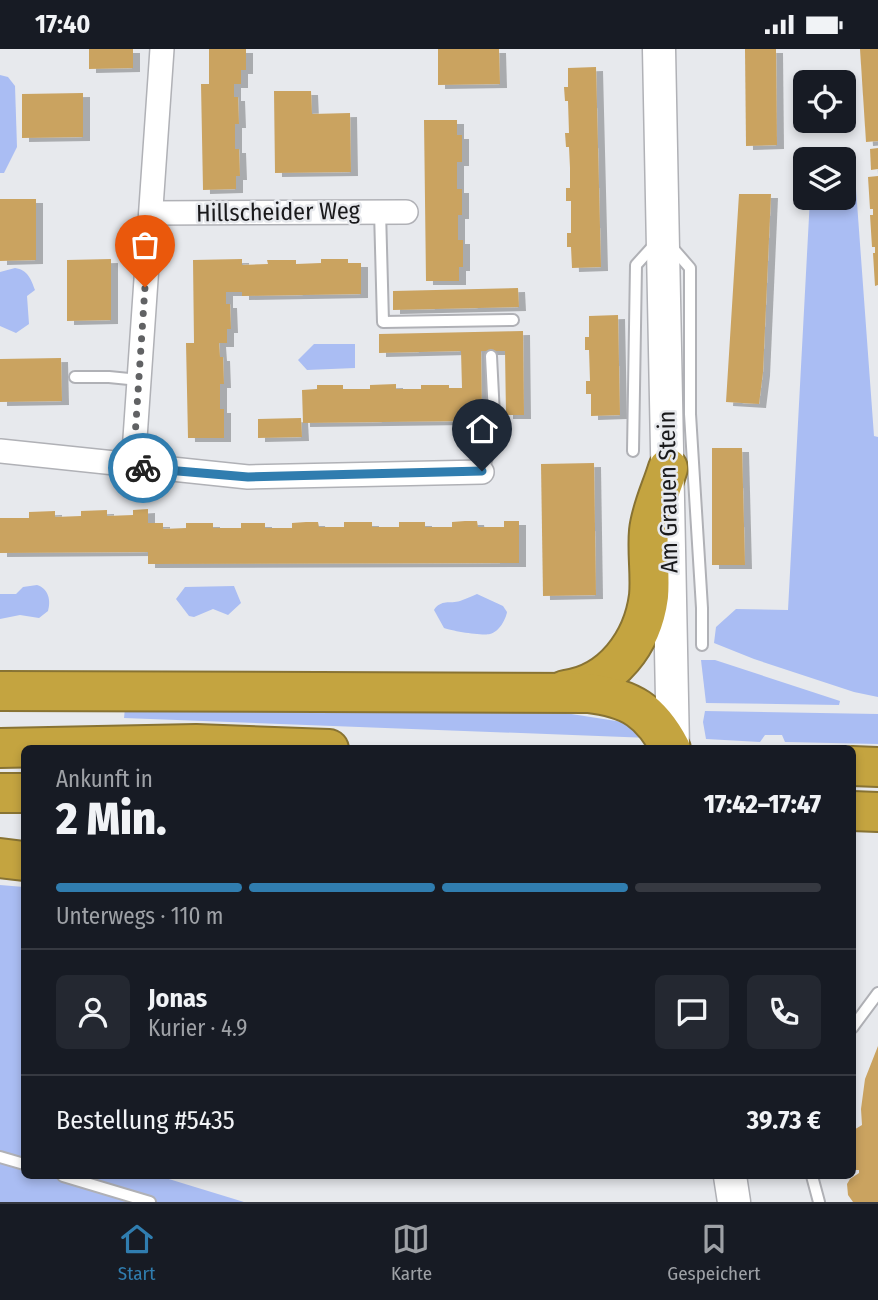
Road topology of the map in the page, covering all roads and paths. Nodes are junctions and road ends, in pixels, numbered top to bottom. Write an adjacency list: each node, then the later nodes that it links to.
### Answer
1 (162, 49): 5 (street)
2 (659, 49): 6 (street, Am Grauen Stein)
3 (380, 211): 4 (street, Hillscheider Weg); 5 (street, Hillscheider Weg); 7 (lane)
4 (406, 212)
5 (151, 213): 10 (street)
6 (663, 236): 12 (lane, Am Grauen Stein); 14 (street, Am Grauen Stein); 16 (lane, Am Grauen Stein)
7 (513, 320)
8 (491, 356): 15 (lane)
9 (75, 377): 10 (lane)
10 (139, 380): 13 (street)
11 (0, 451): 13 (street)
12 (633, 451)
13 (133, 467): 15 (street)
14 (668, 468): 18 (highway); 24 (street, Am Grauen Stein)
15 (482, 471)
16 (702, 645)
17 (0, 691): 18 (highway)
18 (544, 693): 23 (highway)
19 (0, 737): 20 (highway)
20 (196, 744): 21 (highway); 22 (highway)
21 (147, 745)
22 (223, 745)
23 (670, 745)
24 (672, 745)
25 (0, 748): 26 (highway)
26 (21, 748)
27 (856, 766): 28 (highway)
28 (878, 767)
29 (0, 793): 30 (highway)
30 (21, 793)
31 (856, 811): 32 (highway)
32 (878, 812)
33 (0, 813): 34 (highway)
34 (21, 813)
35 (0, 858): 36 (highway)
36 (21, 861)
37 (878, 993): 38 (lane)
38 (856, 1023)
39 (0, 1157): 40 (lane)
40 (21, 1163)
41 (73, 1179): 44 (lane)
42 (730, 1179): 45 (street)
43 (813, 1179): 46 (lane)
44 (150, 1202)
45 (734, 1202)
46 (819, 1202)

